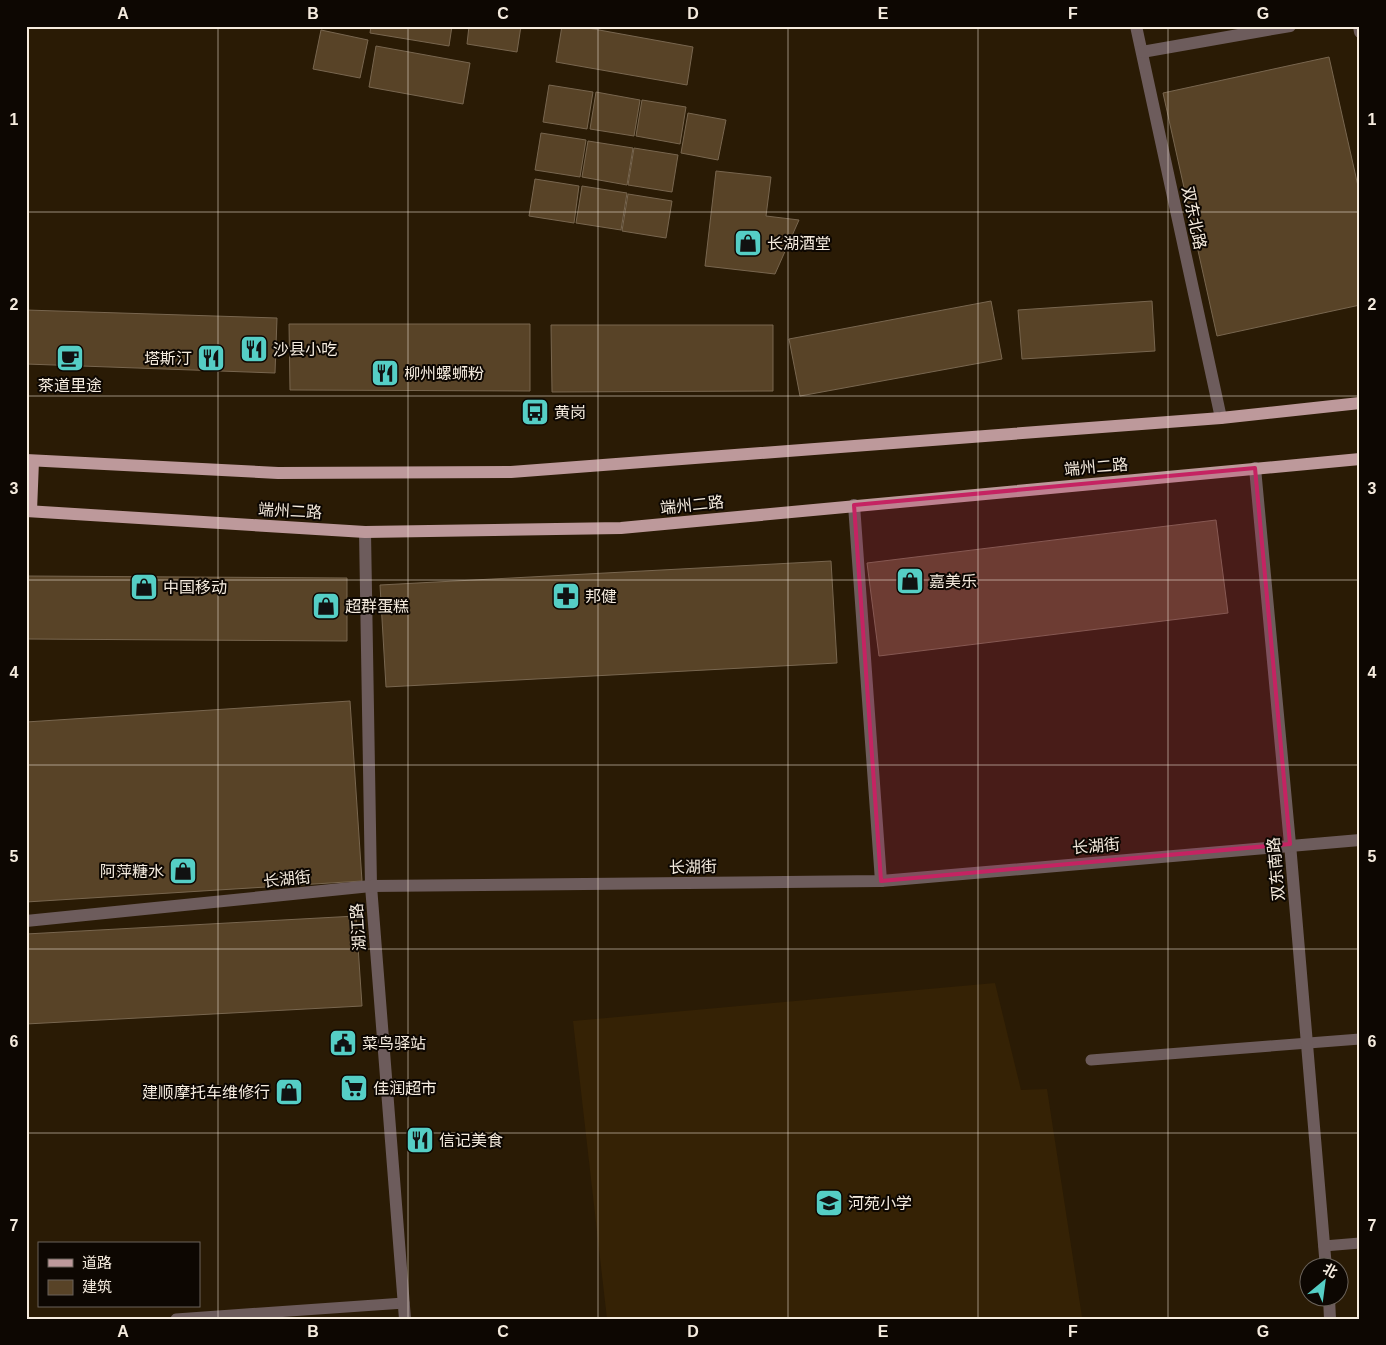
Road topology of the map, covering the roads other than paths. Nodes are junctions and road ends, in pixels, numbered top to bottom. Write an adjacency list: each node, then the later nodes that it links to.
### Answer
1 (1136, 26): 5 (street, 双东北路)
2 (1290, 26): 5 (street)
3 (1358, 26): 4 (street)
4 (1360, 32)
5 (1142, 52): 7 (street, 双东北路)
6 (1360, 403): 7 (main road)
7 (1220, 418): 9 (main road)
8 (1360, 459): 10 (main road, 端州二路)
9 (30, 460): 12 (main road)
10 (1254, 468): 11 (main road, 端州二路); 15 (street, 双东南路)
11 (854, 505): 13 (main road, 端州二路); 16 (street)
12 (29, 511): 13 (main road, 端州二路)
13 (365, 532): 17 (street, 湖江路)
14 (1360, 840): 15 (street, 长湖街)
15 (1290, 844): 16 (street, 长湖街); 20 (street, 双东南路)
16 (881, 881): 17 (street, 长湖街)
17 (371, 886): 18 (street, 长湖街); 25 (street, 湖江路)
18 (26, 922)
19 (1360, 1039): 20 (lane)
20 (1307, 1043): 21 (lane); 23 (street, 双东南路)
21 (1091, 1060)
22 (1360, 1243): 23 (lane)
23 (1324, 1246): 24 (street, 双东南路)
24 (1325, 1258)
25 (404, 1303): 26 (lane); 27 (street, 湖江路)
26 (176, 1319)
27 (405, 1319)

